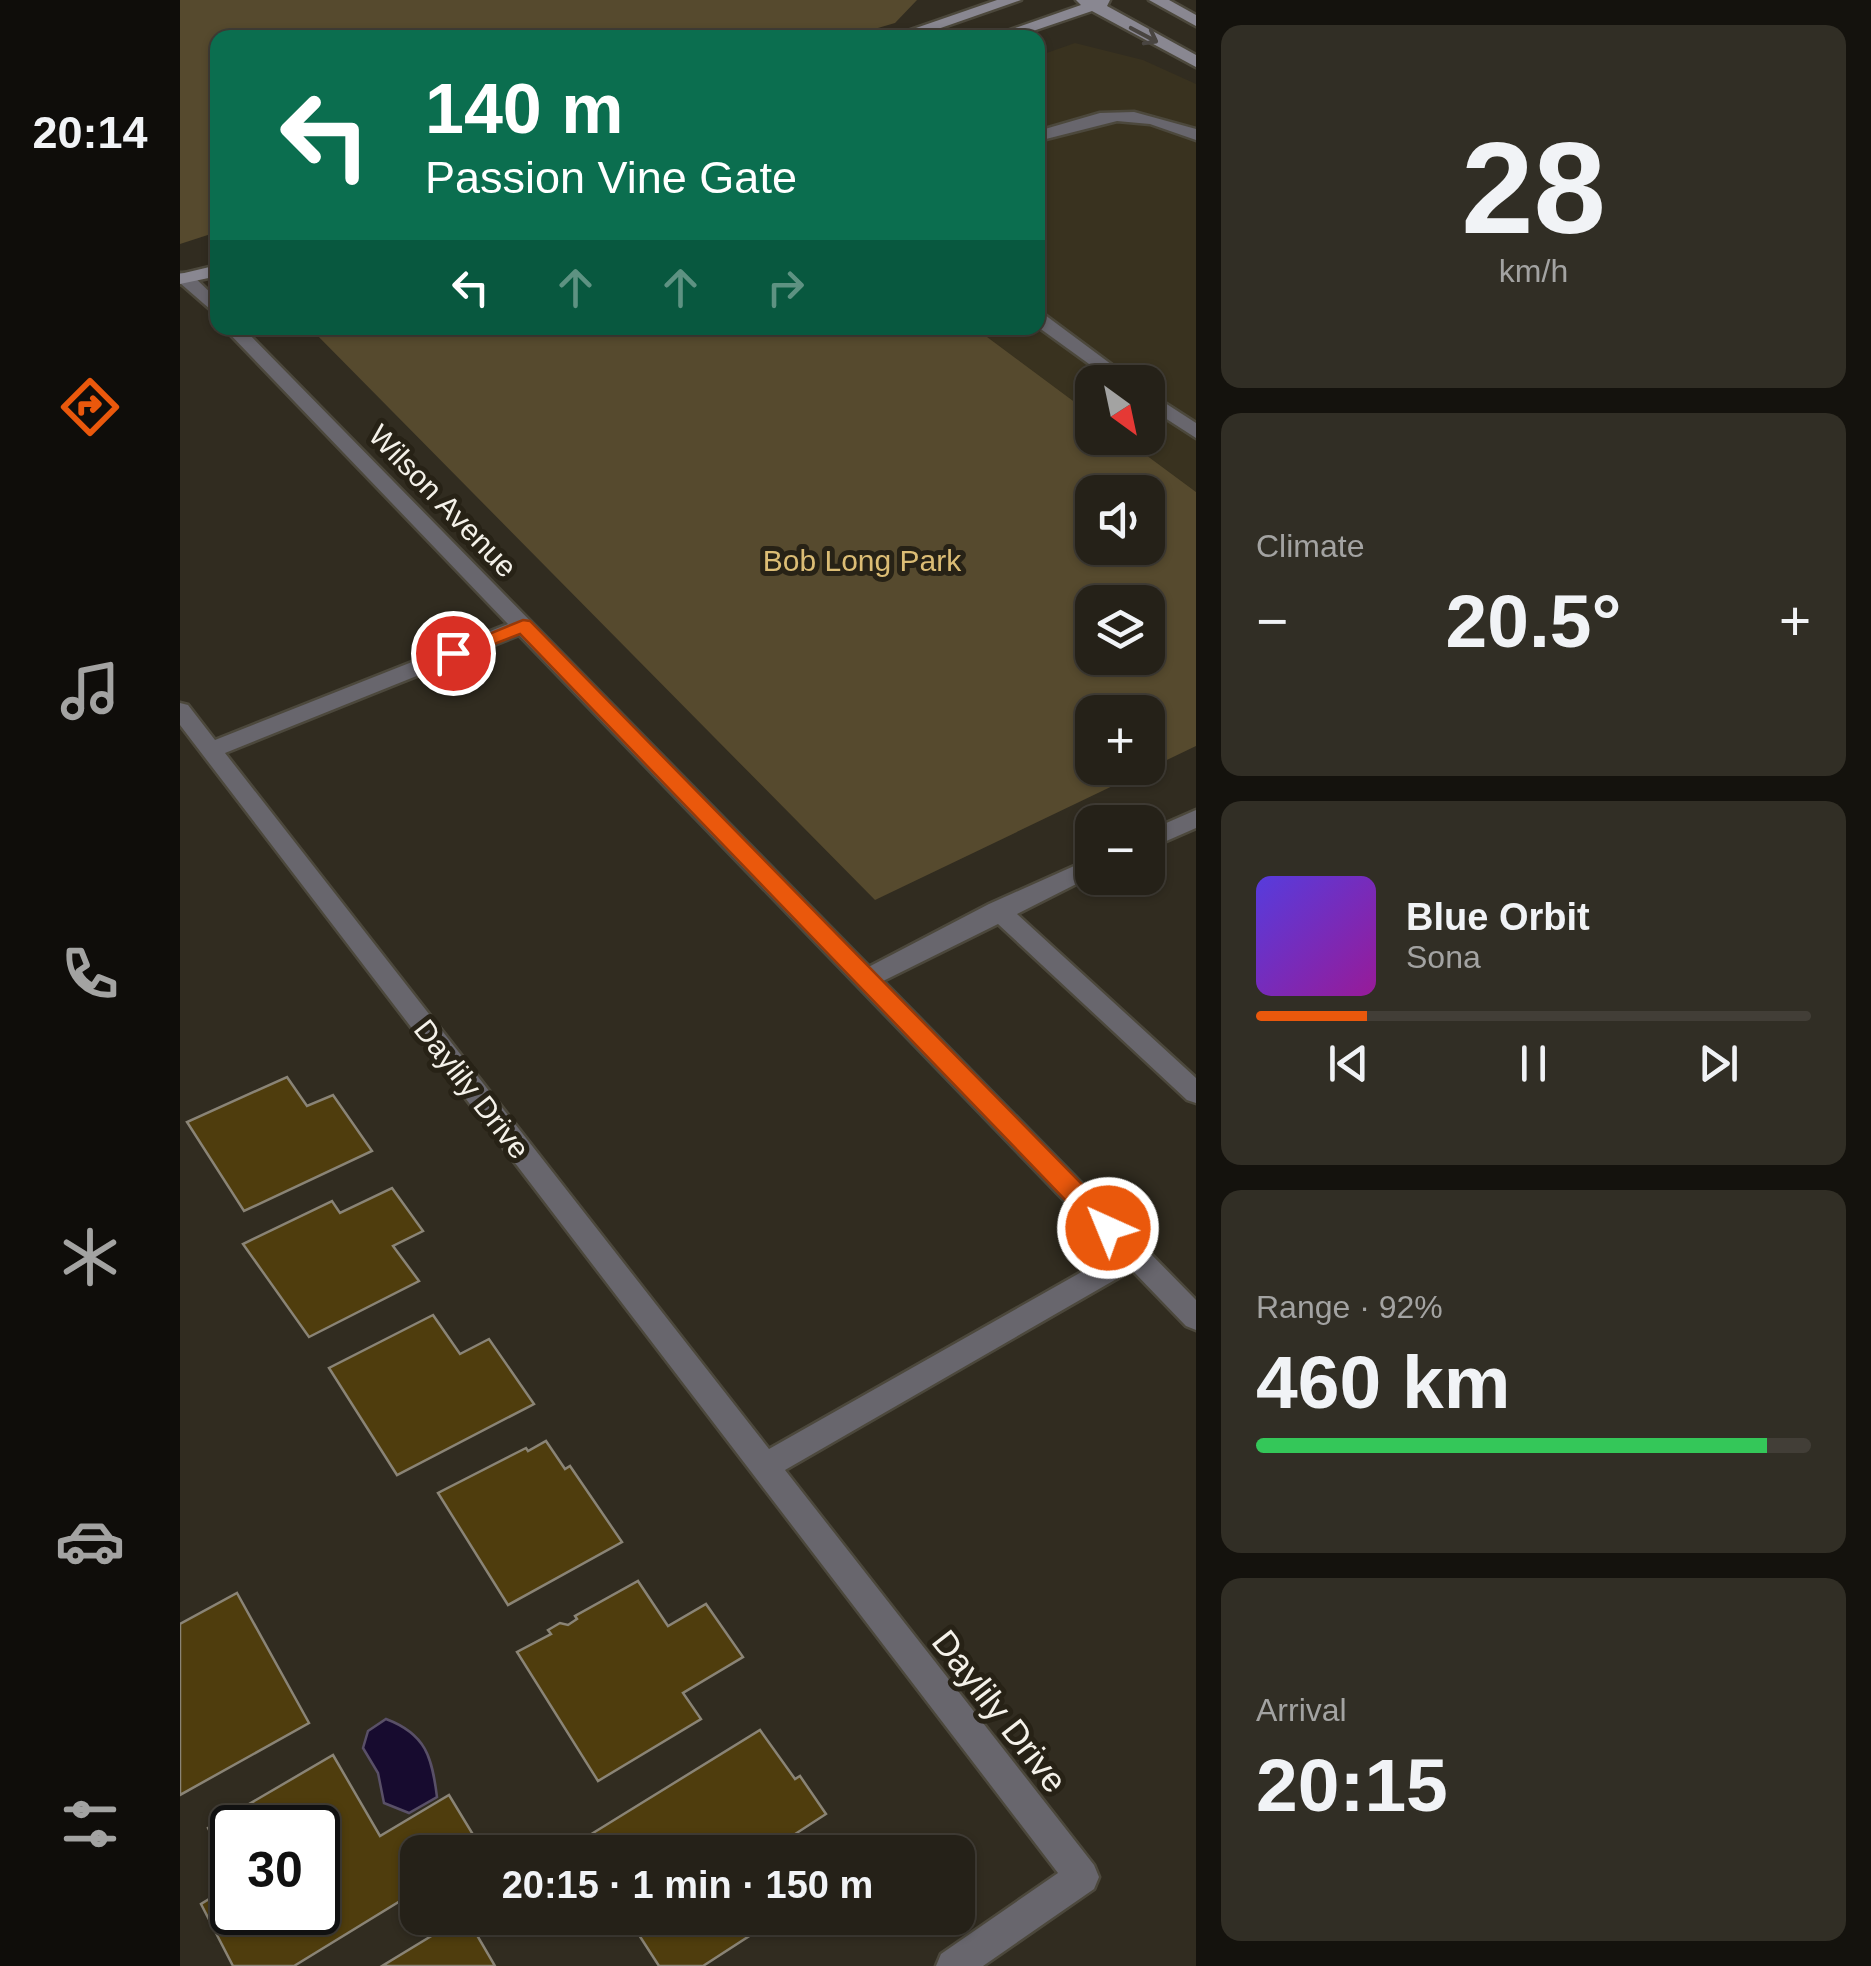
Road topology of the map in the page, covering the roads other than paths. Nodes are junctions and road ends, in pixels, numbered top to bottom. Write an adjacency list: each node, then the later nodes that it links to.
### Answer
1 (1013, 0): 6 (main road)
2 (1111, 0): 4 (main road)
3 (1157, 0): 5 (main road)
4 (1088, 3): 7 (main road); 8 (main road, one-way to 8)
5 (1196, 22)
6 (920, 30)
7 (1016, 30)
8 (1196, 62)
9 (1045, 134): 10 (street)
10 (1196, 135)
11 (210, 269): 12 (main road)
12 (182, 278): 13 (street)
13 (210, 304)
14 (1045, 324): 16 (street)
15 (240, 335): 19 (street, Wilson Avenue)
16 (1102, 365)
17 (1165, 410): 18 (street)
18 (1196, 432)
19 (523, 626): 21 (street); 26 (street, Wilson Avenue)
20 (180, 710): 21 (street, Daylily Drive)
21 (210, 750): 30 (street, Daylily Drive)
22 (1196, 818): 23 (street)
23 (1165, 833)
24 (1075, 874): 25 (street)
25 (998, 910): 26 (street); 27 (street)
26 (866, 979): 28 (street, Wilson Avenue)
27 (1196, 1093)
28 (1135, 1255): 29 (street, Wilson Avenue); 30 (street)
29 (1196, 1318)
30 (764, 1468): 31 (street, Daylily Drive)
31 (953, 1966)

